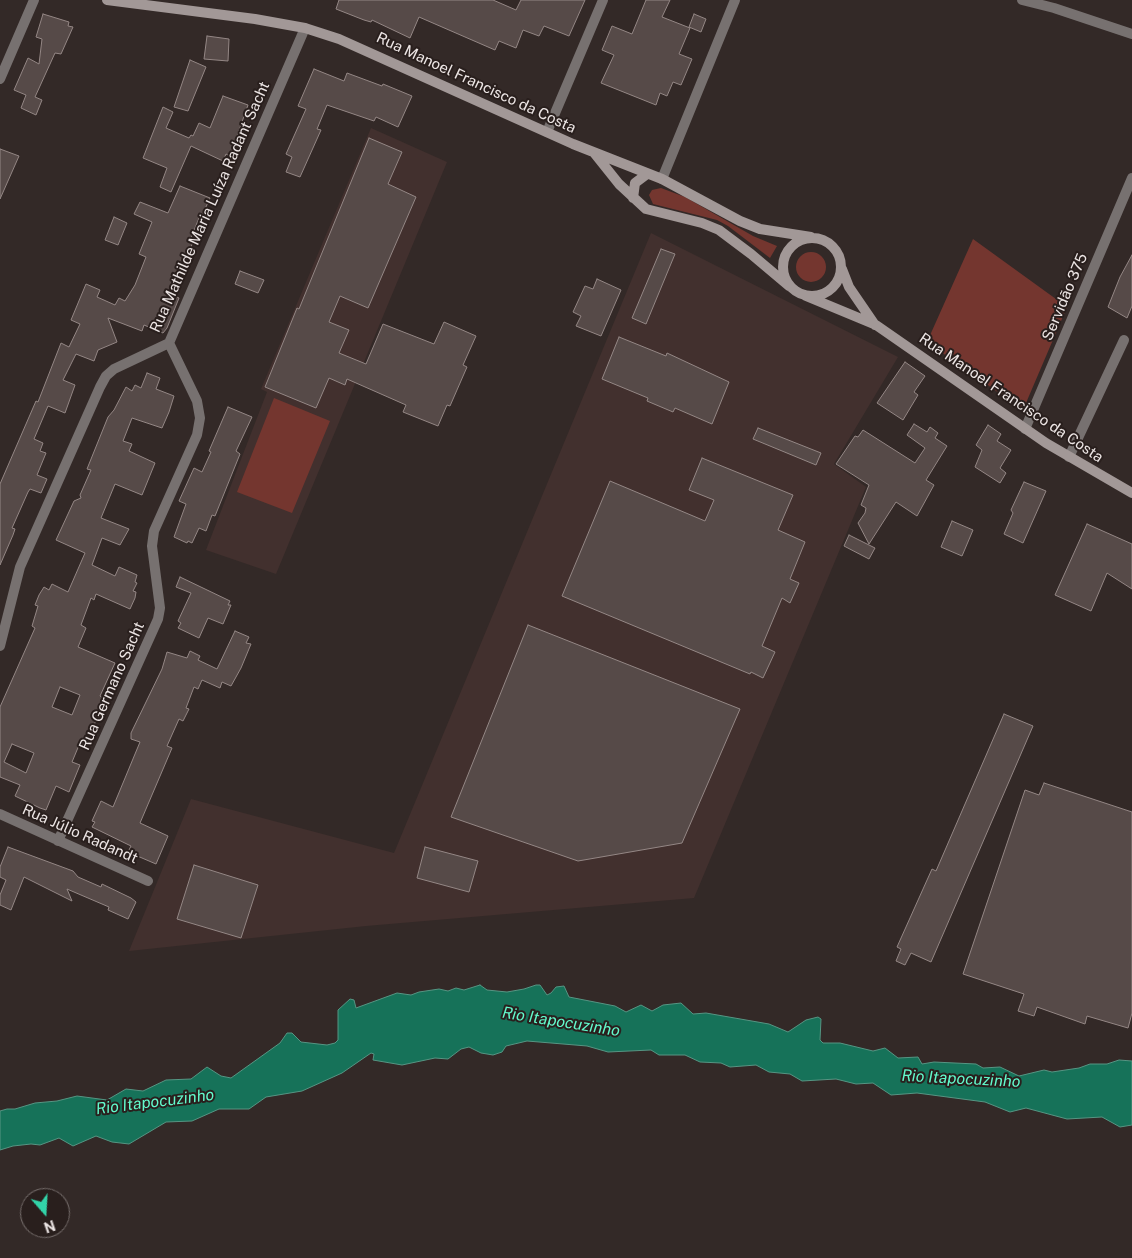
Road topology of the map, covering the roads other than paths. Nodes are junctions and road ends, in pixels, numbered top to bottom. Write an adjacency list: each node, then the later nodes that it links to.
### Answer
1 (34, 0): 8 (street)
2 (107, 0): 6 (main road, Rua Manoel Francisco da Costa)
3 (603, 0): 9 (street)
4 (735, 0): 13 (street)
5 (1022, 0): 7 (street)
6 (304, 28): 9 (main road, Rua Manoel Francisco da Costa); 21 (street, Rua Mathilde Maria Luíza Radant Sacht)
7 (1132, 34)
8 (0, 79)
9 (547, 132): 10 (main road, Rua Manoel Francisco da Costa)
10 (594, 153): 11 (main road); 14 (main road, Rua Manoel Francisco da Costa)
11 (647, 174): 13 (main road); 14 (main road)
12 (1132, 178): 22 (street, Servidão 375)
13 (662, 179): 15 (main road)
14 (633, 198): 17 (main road, Rua Manoel Francisco da Costa)
15 (810, 237): 16 (main road); 17 (main road)
16 (841, 267): 18 (main road); 19 (main road, Rua Manoel Francisco da Costa)
17 (789, 286): 18 (main road)
18 (806, 296): 19 (main road, Rua Manoel Francisco da Costa)
19 (876, 326): 22 (main road, Rua Manoel Francisco da Costa)
20 (1124, 340): 23 (street)
21 (169, 342): 25 (street, Rua Mathilde Maria Luíza Radant Sacht); 27 (street, Rua Germano Sacht)
22 (1025, 429): 23 (main road, Rua Manoel Francisco da Costa)
23 (1069, 457): 24 (main road, Rua Manoel Francisco da Costa)
24 (1132, 493)
25 (0, 646)
26 (0, 814): 27 (street, Rua Júlio Radandt)
27 (58, 841): 28 (street, Rua Júlio Radandt)
28 (148, 881)

